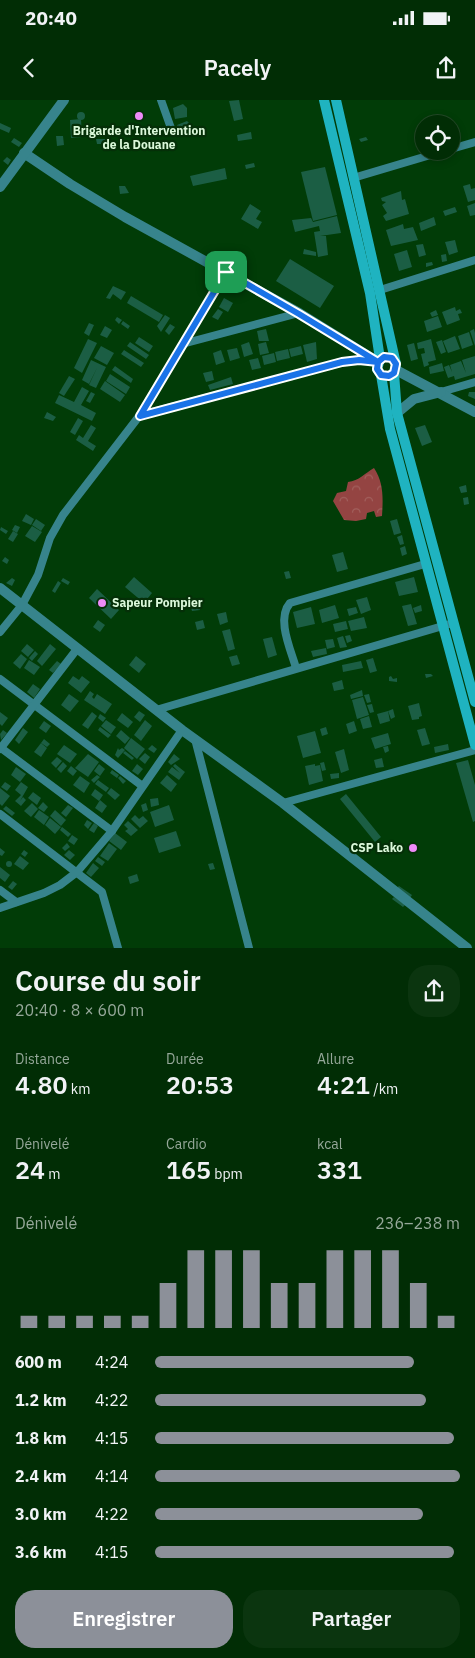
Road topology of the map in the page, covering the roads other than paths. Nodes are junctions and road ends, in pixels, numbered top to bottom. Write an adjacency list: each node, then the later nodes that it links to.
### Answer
1 (64, 100): 8 (street)
2 (161, 100): 5 (street)
3 (324, 100): 17 (main road)
4 (336, 100): 10 (main road)
5 (172, 131)
6 (475, 142): 7 (street)
7 (460, 146)
8 (24, 153): 11 (street); 13 (street)
9 (415, 160): 10 (street)
10 (353, 178): 14 (main road)
11 (2, 180)
12 (475, 260): 14 (street)
13 (226, 272): 15 (street); 16 (street)
14 (380, 290): 18 (main road)
15 (299, 314): 16 (street); 17 (street)
16 (186, 343): 24 (street)
17 (379, 361): 18 (main road); 19 (main road); 24 (street)
18 (395, 368): 19 (main road); 21 (street); 23 (main road)
19 (381, 375): 25 (main road)
20 (475, 382): 21 (street)
21 (442, 392): 22 (street); 23 (street)
22 (475, 412)
23 (397, 413): 28 (main road)
24 (140, 416): 27 (street)
25 (425, 564): 29 (main road); 32 (street)
26 (0, 588): 27 (street)
27 (22, 605): 30 (street); 31 (street)
28 (453, 623): 29 (street); 34 (main road)
29 (441, 626): 32 (street); 39 (main road)
30 (0, 632)
31 (77, 649): 35 (street); 36 (street)
32 (296, 668): 36 (street)
33 (0, 679): 35 (street)
34 (475, 702)
35 (34, 705): 40 (street); 42 (street)
36 (156, 710): 37 (street)
37 (182, 730): 38 (street); 42 (street)
38 (195, 740): 43 (street); 51 (street)
39 (475, 745)
40 (1, 748): 45 (street)
41 (475, 750): 43 (street)
42 (141, 785): 45 (street)
43 (283, 803): 52 (street)
44 (0, 814): 46 (street)
45 (112, 831): 46 (street)
46 (77, 872): 48 (street); 50 (street)
47 (0, 890): 48 (street)
48 (16, 902): 49 (street)
49 (0, 908)
50 (118, 948)
51 (250, 948)
52 (467, 948)

